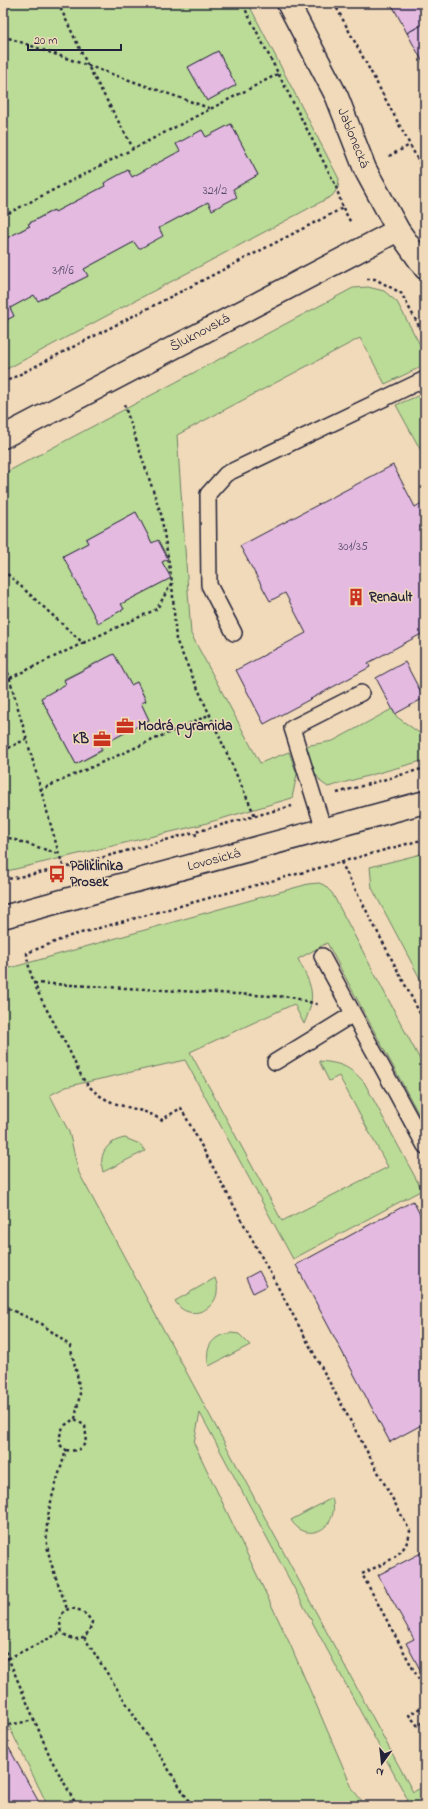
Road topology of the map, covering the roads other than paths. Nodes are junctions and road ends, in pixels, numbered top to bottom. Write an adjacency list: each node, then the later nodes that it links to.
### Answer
1 (288, 3): 2 (street, Jablonecká)
2 (398, 230): 3 (street, Jablonecká); 5 (street, Šluknovská)
3 (425, 268)
4 (425, 379): 6 (lane)
5 (3, 437)
6 (234, 633)
7 (362, 693): 9 (lane)
8 (425, 802): 9 (street, Lovosická)
9 (324, 830): 10 (street, Lovosická)
10 (3, 917)
11 (322, 956): 12 (lane)
12 (353, 1014): 13 (lane); 14 (lane)
13 (275, 1062)
14 (425, 1146)

